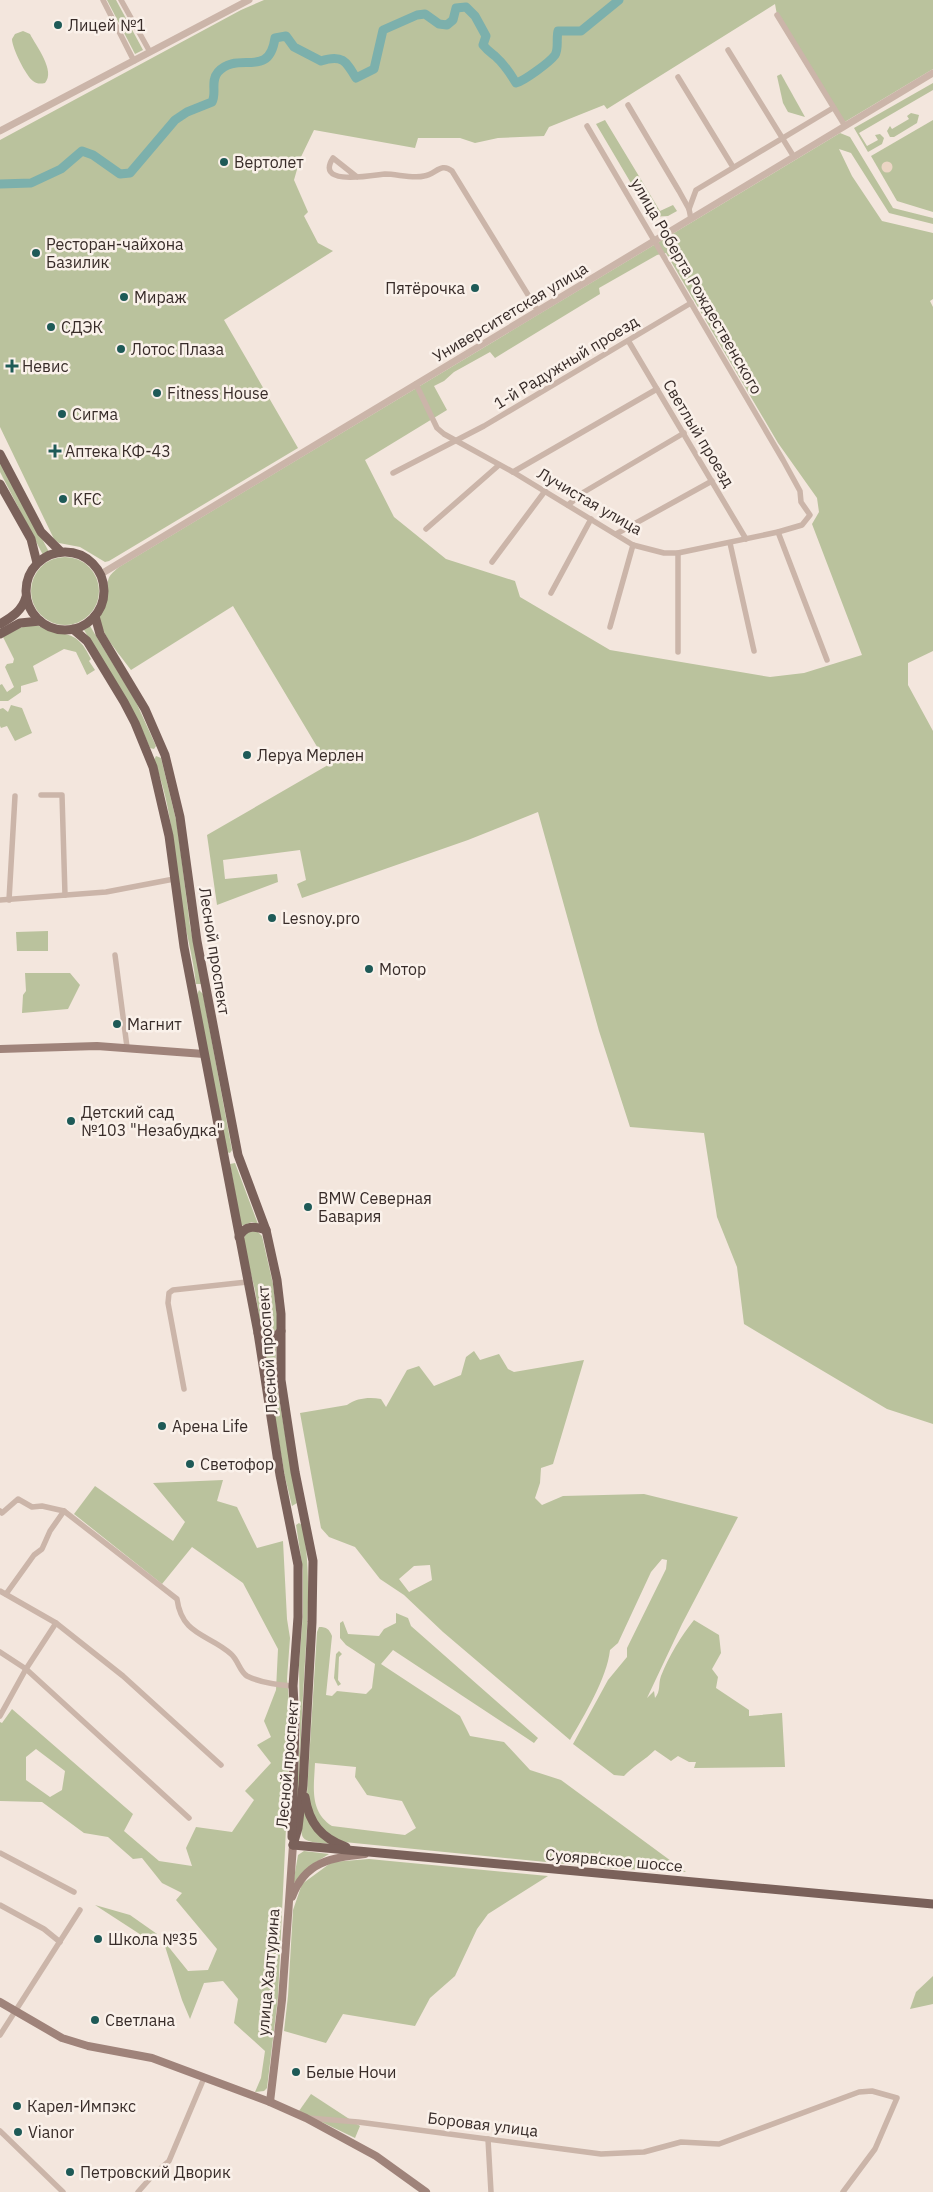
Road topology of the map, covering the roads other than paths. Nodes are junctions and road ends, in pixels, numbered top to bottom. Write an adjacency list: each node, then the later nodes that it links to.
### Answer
1 (103, 0): 7 (street)
2 (121, 0): 6 (street)
3 (249, 0): 6 (street)
4 (777, 15): 11 (street)
5 (728, 50): 15 (street)
6 (150, 52): 7 (street)
7 (134, 61): 14 (street)
8 (933, 73): 13 (street, Университетская улица)
9 (678, 76): 17 (street)
10 (628, 105): 19 (street)
11 (833, 108): 13 (street); 15 (street)
12 (587, 126): 21 (street, улица Роберта Рождественского)
13 (845, 126): 16 (street, Университетская улица)
14 (0, 131)
15 (783, 139): 16 (street); 17 (street)
16 (794, 157): 20 (street, Университетская улица)
17 (732, 168): 19 (street)
18 (357, 177): 18 (street); 23 (street)
19 (689, 209): 20 (street)
20 (691, 219): 21 (street, Университетская улица)
21 (654, 241): 22 (street, улица Роберта Рождественского); 23 (street, Университетская улица)
22 (691, 303): 24 (street, 1-й Радужный проезд); 30 (street, улица Роберта Рождественского)
23 (538, 311): 25 (street, Университетская улица)
24 (628, 342): 26 (street, Светлый проезд); 28 (street, 1-й Радужный проезд)
25 (416, 384): 28 (street, Лучистая улица); 49 (street, Университетская улица)
26 (657, 389): 27 (street, Светлый проезд); 32 (street)
27 (684, 433): 34 (street, Светлый проезд); 37 (street)
28 (453, 440): 31 (street, Лучистая улица); 33 (street, 1-й Радужный проезд)
29 (0, 454): 45 (main road)
30 (783, 460): 40 (street, Лучистая улица)
31 (499, 464): 32 (street, Лучистая улица); 39 (street)
32 (513, 472): 36 (street, Лучистая улица)
33 (394, 473)
34 (712, 481): 41 (street); 42 (street, Светлый проезд)
35 (0, 484): 48 (main road)
36 (545, 491): 37 (street, Лучистая улица); 47 (street)
37 (568, 505): 38 (street, Лучистая улица)
38 (591, 518): 41 (street, Лучистая улица); 50 (street)
39 (426, 529)
40 (778, 532): 42 (street, Лучистая улица); 60 (street)
41 (616, 534): 44 (street, Лучистая улица)
42 (746, 539): 43 (street, Лучистая улица)
43 (730, 543): 46 (street, Лучистая улица); 58 (street)
44 (633, 545): 46 (street, Лучистая улица); 55 (street)
45 (60, 551): 48 (main road); 49 (main road)
46 (678, 553): 59 (street)
47 (492, 562)
48 (37, 563): 51 (main road)
49 (101, 574): 52 (main road)
50 (551, 593)
51 (26, 597): 53 (main road); 54 (main road)
52 (95, 616): 56 (main road); 61 (main road, Лесной проспект)
53 (40, 621): 56 (main road); 57 (main road)
54 (0, 624)
55 (610, 627)
56 (73, 629): 62 (main road, Лесной проспект)
57 (0, 634)
58 (754, 651)
59 (678, 652)
60 (827, 660)
61 (160, 744): 62 (main road); 63 (main road, Лесной проспект)
62 (147, 751): 64 (main road, Лесной проспект)
63 (165, 755): 64 (main road); 72 (main road, Лесной проспект)
64 (150, 760): 67 (main road, Лесной проспект)
65 (41, 795): 68 (street)
66 (15, 796): 70 (street)
67 (174, 879): 68 (street); 73 (main road, Лесной проспект)
68 (65, 895): 70 (street)
69 (0, 900): 70 (street)
70 (9, 900)
71 (115, 955): 74 (street)
72 (206, 988): 73 (main road); 77 (main road, Лесной проспект)
73 (193, 991): 76 (main road, Лесной проспект)
74 (127, 1047): 75 (main road); 76 (main road)
75 (0, 1049)
76 (204, 1054): 78 (main road, Лесной проспект)
77 (238, 1155): 78 (main road); 79 (main road, Лесной проспект)
78 (224, 1158): 80 (main road, Лесной проспект)
79 (266, 1230): 80 (main road); 82 (main road, Лесной проспект)
80 (239, 1237): 81 (main road, Лесной проспект)
81 (247, 1282): 83 (main road, Лесной проспект); 84 (street)
82 (281, 1331): 83 (main road); 85 (main road, Лесной проспект)
83 (258, 1333): 86 (main road, Лесной проспект)
84 (184, 1389)
85 (302, 1505): 86 (main road); 89 (main road, Лесной проспект)
86 (287, 1507): 90 (main road, Лесной проспект)
87 (0, 1511): 88 (street)
88 (64, 1511): 91 (street); 95 (street)
89 (305, 1520): 90 (main road); 98 (main road, Лесной проспект)
90 (291, 1523): 95 (main road, Лесной проспект)
91 (3, 1593): 92 (street)
92 (56, 1623): 94 (street); 97 (street)
93 (0, 1652): 94 (street)
94 (26, 1669): 96 (street); 99 (street)
95 (293, 1686): 100 (main road, Лесной проспект)
96 (0, 1716)
97 (221, 1765)
98 (303, 1785): 100 (main road, Лесной проспект); 102 (main road)
99 (189, 1818)
100 (293, 1845): 102 (main road, Суоярвское шоссе); 106 (main road, улица Халтурина)
101 (0, 1853): 103 (street)
102 (373, 1853): 104 (main road, Суоярвское шоссе); 106 (main road)
103 (74, 1892)
104 (933, 1904)
105 (0, 1905): 108 (street)
106 (288, 1905): 113 (main road, улица Халтурина)
107 (80, 1910): 108 (street)
108 (60, 1942): 110 (street)
109 (0, 2002): 110 (main road, Боровая улица)
110 (14, 2010): 111 (street); 112 (main road, Боровая улица)
111 (0, 2035)
112 (204, 2078): 113 (main road, Боровая улица); 118 (street)
113 (270, 2102): 114 (main road, Боровая улица)
114 (306, 2118): 116 (street, Боровая улица); 119 (main road)
115 (0, 2130): 117 (street)
116 (488, 2138): 120 (street); 121 (street, Боровая улица)
117 (63, 2192)
118 (138, 2192)
119 (426, 2192)
120 (491, 2192)
121 (843, 2192)

